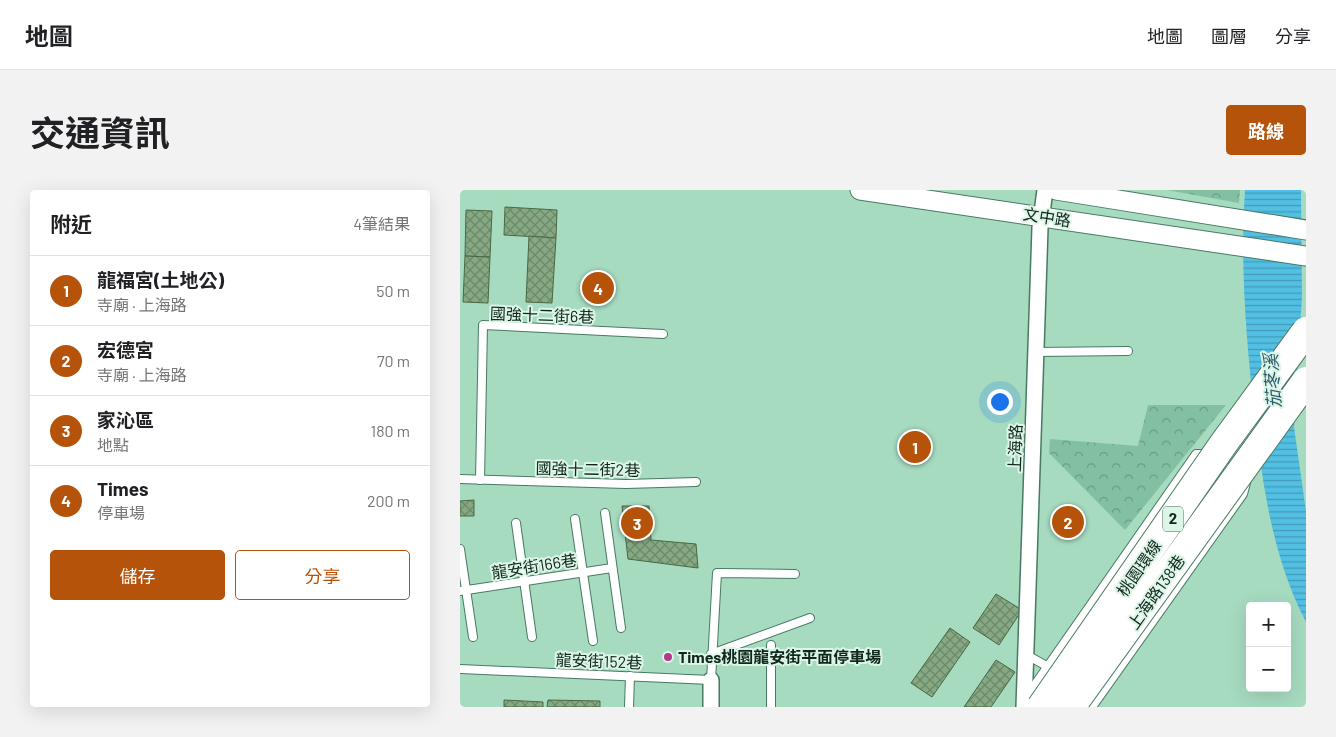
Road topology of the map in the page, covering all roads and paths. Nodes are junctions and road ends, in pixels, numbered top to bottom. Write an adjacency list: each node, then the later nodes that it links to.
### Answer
1 (860, 190): 4 (street, 文中路)
2 (1045, 190): 4 (street, 上海路)
3 (1056, 190): 5 (street, 文中路)
4 (1042, 217): 7 (street, 文中路); 11 (street, 上海路)
5 (1273, 226): 6 (street, 文中路); 7 (street)
6 (1306, 230)
7 (1271, 251): 8 (street, 文中路)
8 (1306, 256)
9 (1306, 331): 39 (highway, 桃園環線 / 2, bridge)
10 (663, 334): 15 (lane, 國強十二街6巷)
11 (1036, 352): 12 (lane); 33 (street, 上海路)
12 (1128, 352)
13 (1306, 381): 43 (highway, 桃園環線 / 2, bridge)
14 (460, 479): 15 (lane, 國強十二街2巷)
15 (480, 480): 16 (lane, 國強十二街2巷)
16 (696, 482)
17 (605, 513): 21 (lane)
18 (575, 519): 22 (lane)
19 (516, 524): 24 (lane)
20 (460, 549): 25 (lane)
21 (612, 568): 22 (lane, 龍安街166巷); 27 (lane)
22 (583, 572): 24 (lane, 龍安街166巷); 30 (lane)
23 (795, 574): 32 (lane)
24 (524, 581): 25 (lane, 龍安街166巷); 29 (lane)
25 (463, 590): 28 (lane)
26 (810, 618): 32 (lane)
27 (621, 628)
28 (473, 637)
29 (532, 637)
30 (593, 641)
31 (772, 645): 42 (lane)
32 (711, 654): 37 (lane)
33 (1026, 654): 34 (lane); 39 (street, 上海路)
34 (1048, 667): 38 (lane); 38 (lane, 上海路138巷); 39 (lane)
35 (460, 669): 36 (lane, 龍安街152巷)
36 (630, 676): 37 (lane, 龍安街152巷); 40 (lane)
37 (711, 680): 41 (street)
38 (1099, 697): 44 (lane, 上海路138巷)
39 (1027, 705)
40 (629, 707)
41 (711, 707)
42 (771, 707)
43 (1072, 707)
44 (1092, 707)

